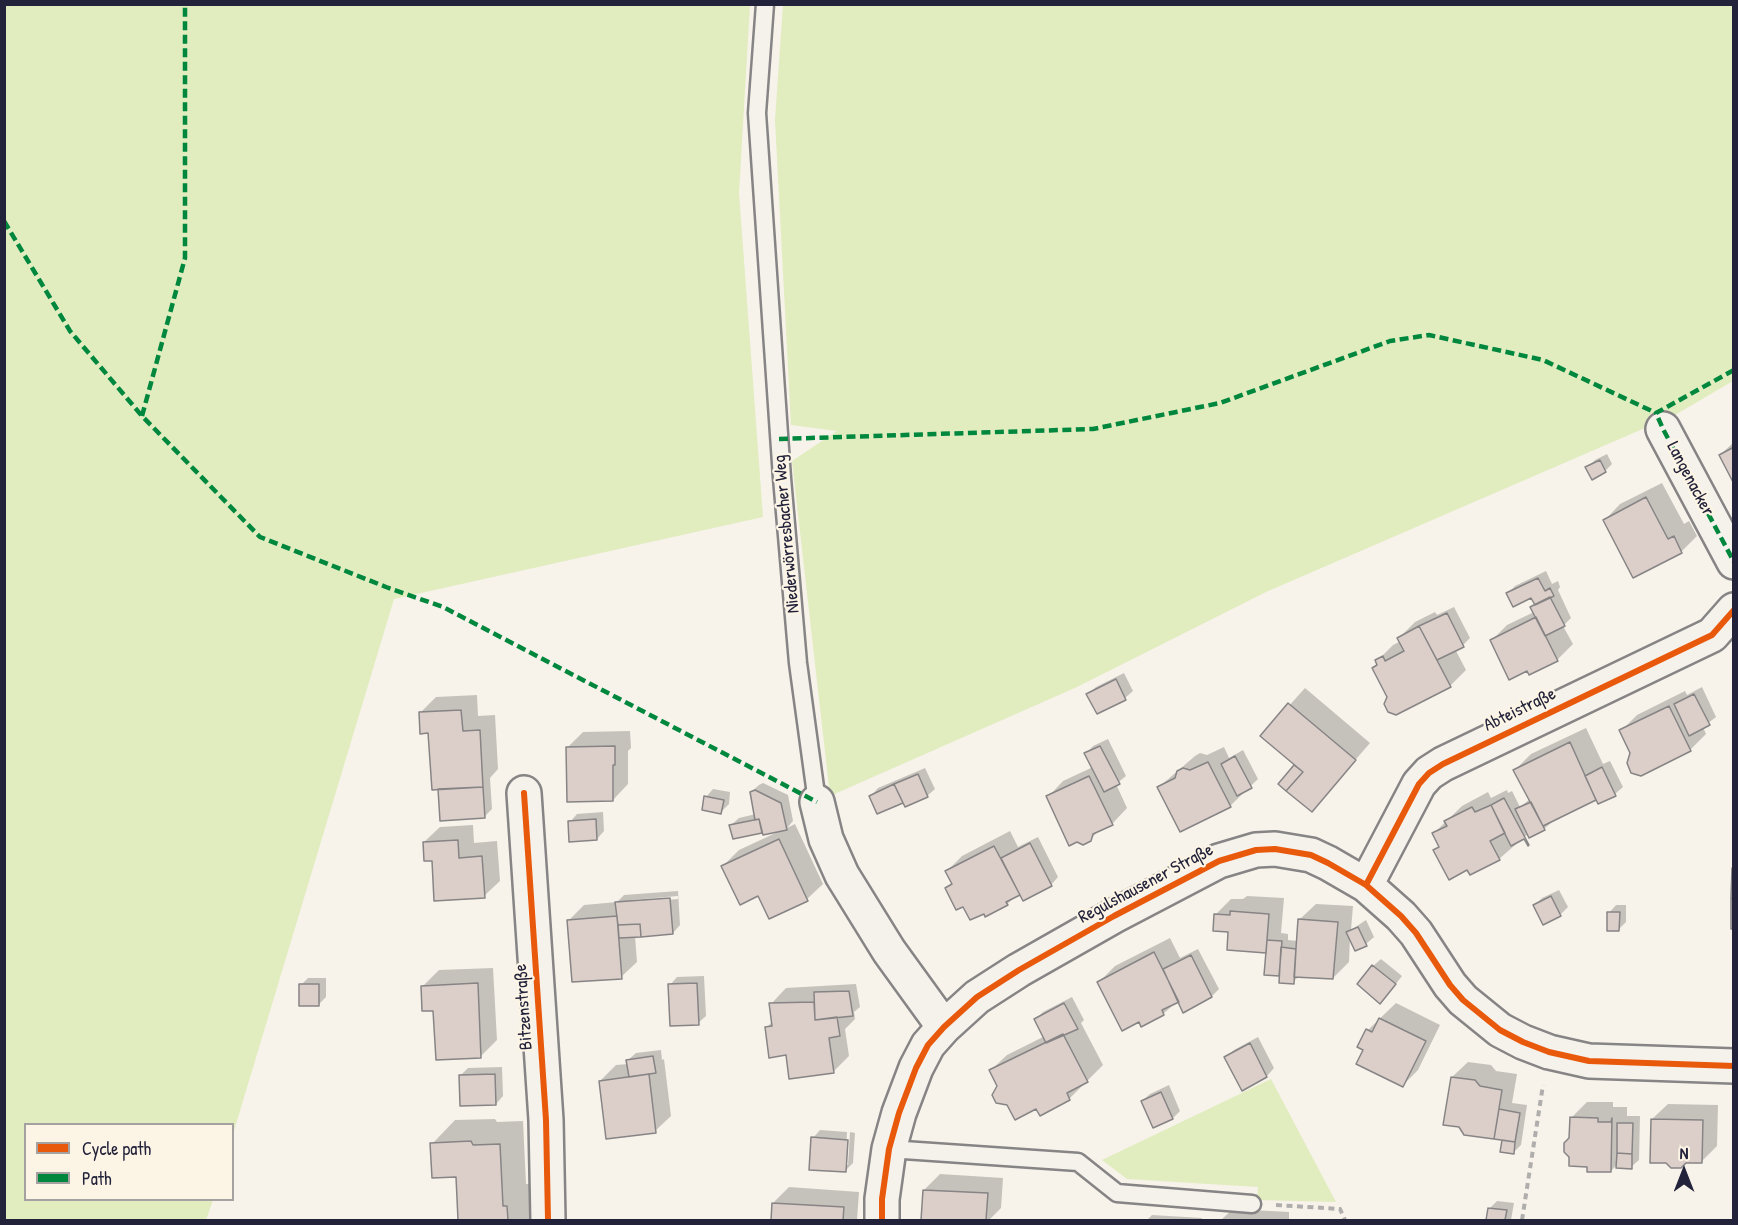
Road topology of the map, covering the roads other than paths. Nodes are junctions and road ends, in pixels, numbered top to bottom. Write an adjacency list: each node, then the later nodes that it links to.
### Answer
1 (765, 4): 6 (lane, Niederwörresbacher Weg)
2 (1663, 429): 3 (street, Langenacker)
3 (1734, 562)
4 (1734, 610): 7 (street, Abteistraße)
5 (524, 793): 12 (street, Bitzenstraße)
6 (816, 802): 8 (street, Niederwörresbacher Weg)
7 (1366, 885): 8 (street, Regulshausener Straße); 9 (street, Regulshausener Straße)
8 (944, 1027): 10 (street, Regulshausener Straße)
9 (1734, 1066)
10 (889, 1149): 11 (lane); 13 (street, Regulshausener Straße)
11 (1252, 1204)
12 (548, 1221)
13 (882, 1221)

